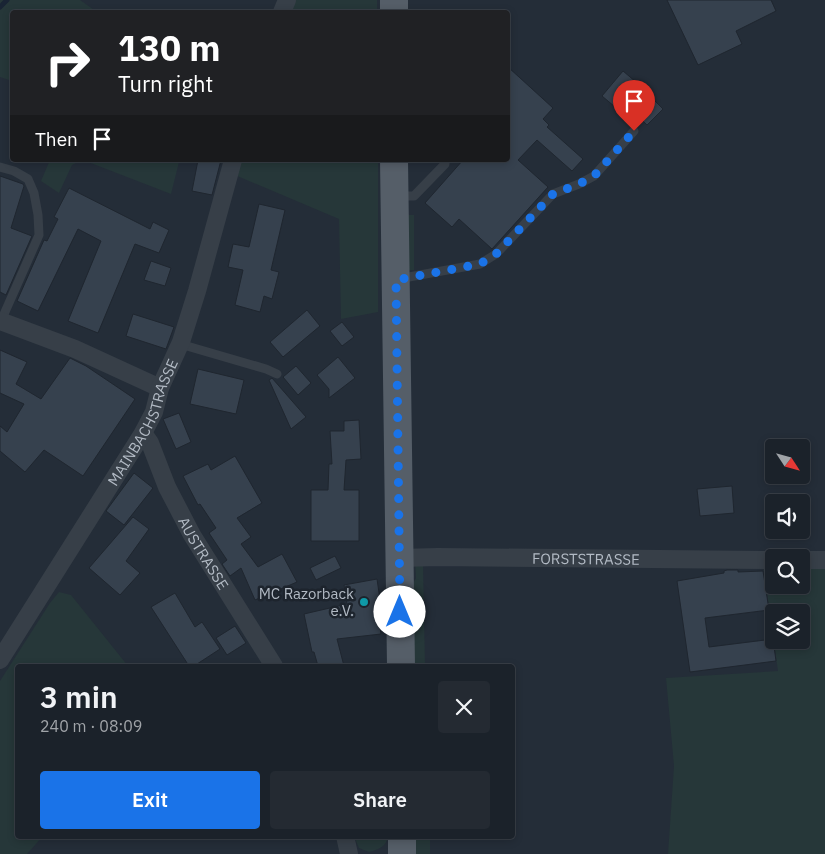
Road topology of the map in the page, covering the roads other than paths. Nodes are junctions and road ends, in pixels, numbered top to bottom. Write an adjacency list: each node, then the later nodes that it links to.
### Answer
1 (634, 131): 7 (lane)
2 (231, 162): 9 (street, MAINBACHSTRASSE)
3 (394, 162): 6 (main road)
4 (445, 162): 6 (lane)
5 (0, 167): 8 (lane)
6 (395, 196): 7 (main road)
7 (396, 280): 13 (main road)
8 (1, 321): 11 (street)
9 (180, 344): 10 (lane); 11 (street, MAINBACHSTRASSE)
10 (277, 374)
11 (160, 388): 12 (street, MAINBACHSTRASSE)
12 (143, 433): 17 (street, MAINBACHSTRASSE); 18 (street, AUSTRASSE)
13 (400, 558): 14 (street, FORSTSTRASSE); 19 (main road)
14 (765, 560)
15 (810, 560): 16 (street)
16 (825, 560)
17 (0, 660)
18 (273, 664)
19 (401, 664)
20 (345, 839): 22 (street)
21 (402, 839): 23 (main road)
22 (349, 854)
23 (402, 854)

